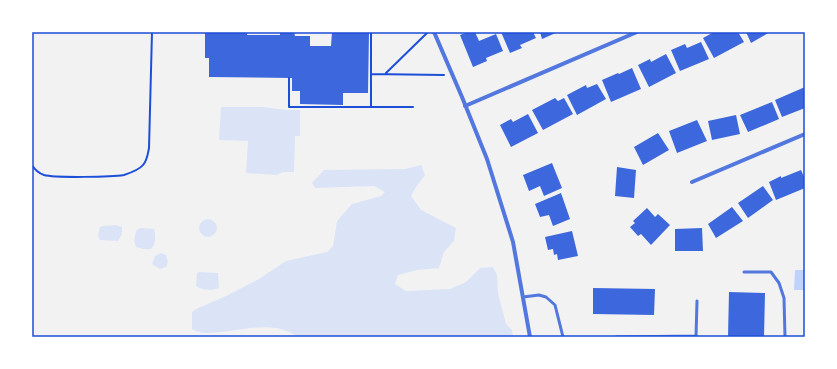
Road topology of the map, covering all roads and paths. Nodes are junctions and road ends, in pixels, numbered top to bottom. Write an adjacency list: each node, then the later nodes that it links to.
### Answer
1 (152, 32): 14 (path)
2 (371, 32): 6 (path)
3 (429, 32): 7 (path)
4 (434, 32): 8 (street)
5 (637, 32): 10 (street)
6 (371, 74): 7 (path); 11 (path)
7 (385, 74): 8 (path)
8 (452, 75): 10 (street)
9 (289, 78): 11 (path)
10 (465, 106): 17 (street)
11 (371, 107): 12 (path)
12 (413, 107)
13 (805, 134): 15 (street)
14 (32, 165)
15 (692, 182)
16 (744, 272): 27 (lane)
17 (523, 297): 19 (street); 20 (lane)
18 (697, 302): 26 (lane)
19 (530, 337)
20 (563, 337)
21 (616, 337): 22 (lane)
22 (625, 337): 23 (lane)
23 (641, 337): 24 (lane)
24 (656, 337): 25 (lane)
25 (675, 337): 26 (lane)
26 (696, 337)
27 (785, 337)

